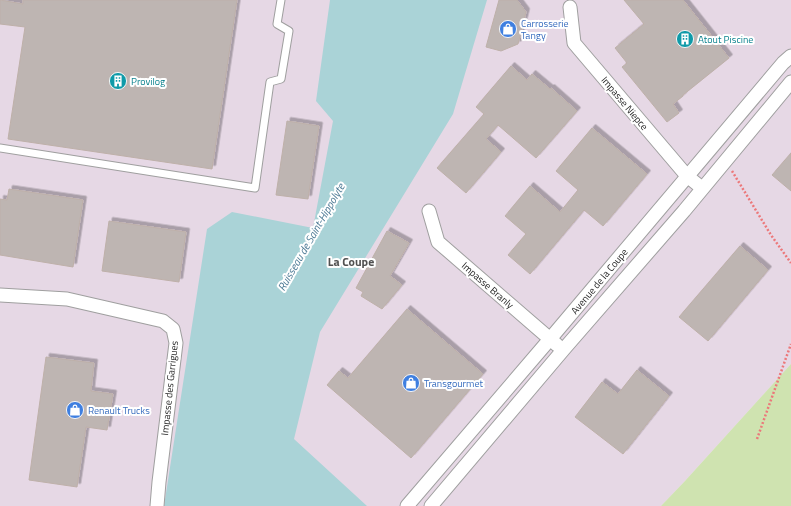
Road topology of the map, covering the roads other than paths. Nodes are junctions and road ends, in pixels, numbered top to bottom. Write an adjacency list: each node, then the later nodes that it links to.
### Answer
1 (281, 0): 5 (lane)
2 (570, 7): 6 (street, Impasse Niepce)
3 (791, 56): 6 (street, Avenue de la Coupe)
4 (791, 82): 7 (street, Avenue de la Coupe)
5 (0, 148)
6 (687, 176): 7 (street, Impasse Niepce); 10 (street, Avenue de la Coupe)
7 (702, 188): 11 (street, Avenue de la Coupe)
8 (428, 211): 10 (street, Impasse Branly)
9 (0, 295): 12 (street, Impasse des Garrigues)
10 (550, 339): 11 (street, Impasse Branly); 13 (street, Avenue de la Coupe)
11 (564, 349): 14 (street, Avenue de la Coupe)
12 (157, 506)
13 (407, 506)
14 (431, 506)

